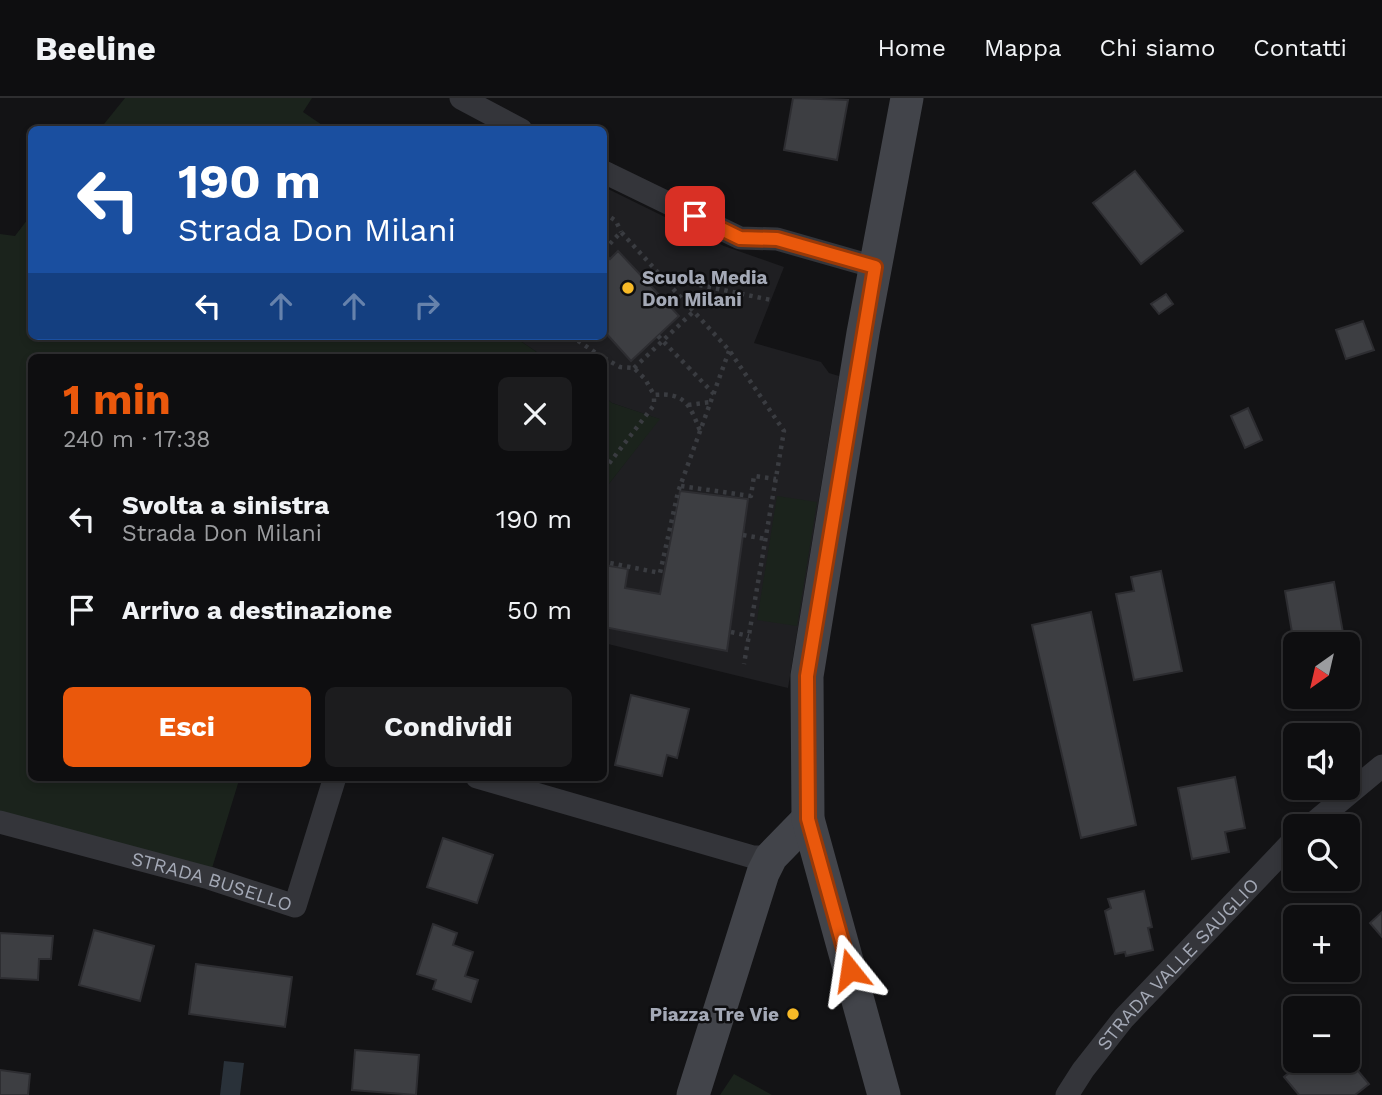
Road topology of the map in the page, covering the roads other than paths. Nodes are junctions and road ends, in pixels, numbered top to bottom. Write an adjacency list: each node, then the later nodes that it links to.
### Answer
1 (461, 98): 3 (street)
2 (906, 98): 5 (street)
3 (513, 126)
4 (607, 173): 5 (street)
5 (875, 267): 10 (street)
6 (1382, 766): 9 (street)
7 (334, 781): 11 (street, STRADA BUSELLO)
8 (491, 781): 13 (street)
9 (1324, 814)
10 (808, 819): 13 (street); 15 (street)
11 (0, 822)
12 (1283, 852): 16 (street, STRADA VALLE SAUGLIO)
13 (771, 858): 14 (street)
14 (693, 1095)
15 (884, 1095)
16 (1068, 1095)

